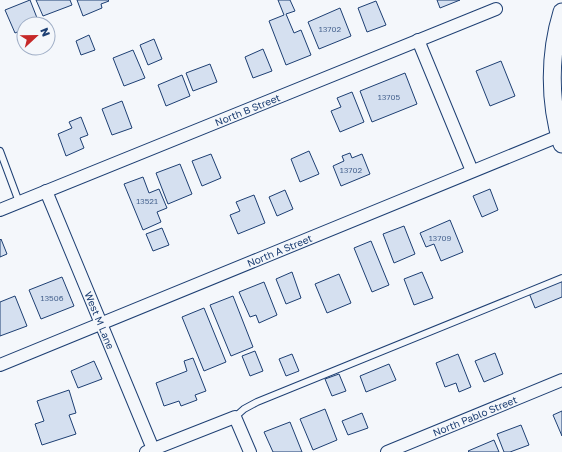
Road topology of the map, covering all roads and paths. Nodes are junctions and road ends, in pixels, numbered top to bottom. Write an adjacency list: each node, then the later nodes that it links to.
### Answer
1 (496, 9): 3 (street, North B Street)
2 (562, 12): 4 (street)
3 (418, 40): 6 (street); 7 (street, North B Street)
4 (561, 140): 6 (street, North A Street)
5 (0, 151): 8 (lane)
6 (472, 171): 11 (street, North A Street)
7 (46, 192): 8 (street, North B Street); 11 (street, West M Lane)
8 (19, 202): 9 (street, North B Street)
9 (0, 210)
10 (562, 278): 14 (lane)
11 (101, 324): 12 (street, North A Street); 15 (street, West M Lane)
12 (0, 365)
13 (562, 380): 17 (street, North Pablo Street)
14 (235, 417): 15 (street); 16 (street)
15 (150, 451)
16 (250, 452)
17 (387, 452)

